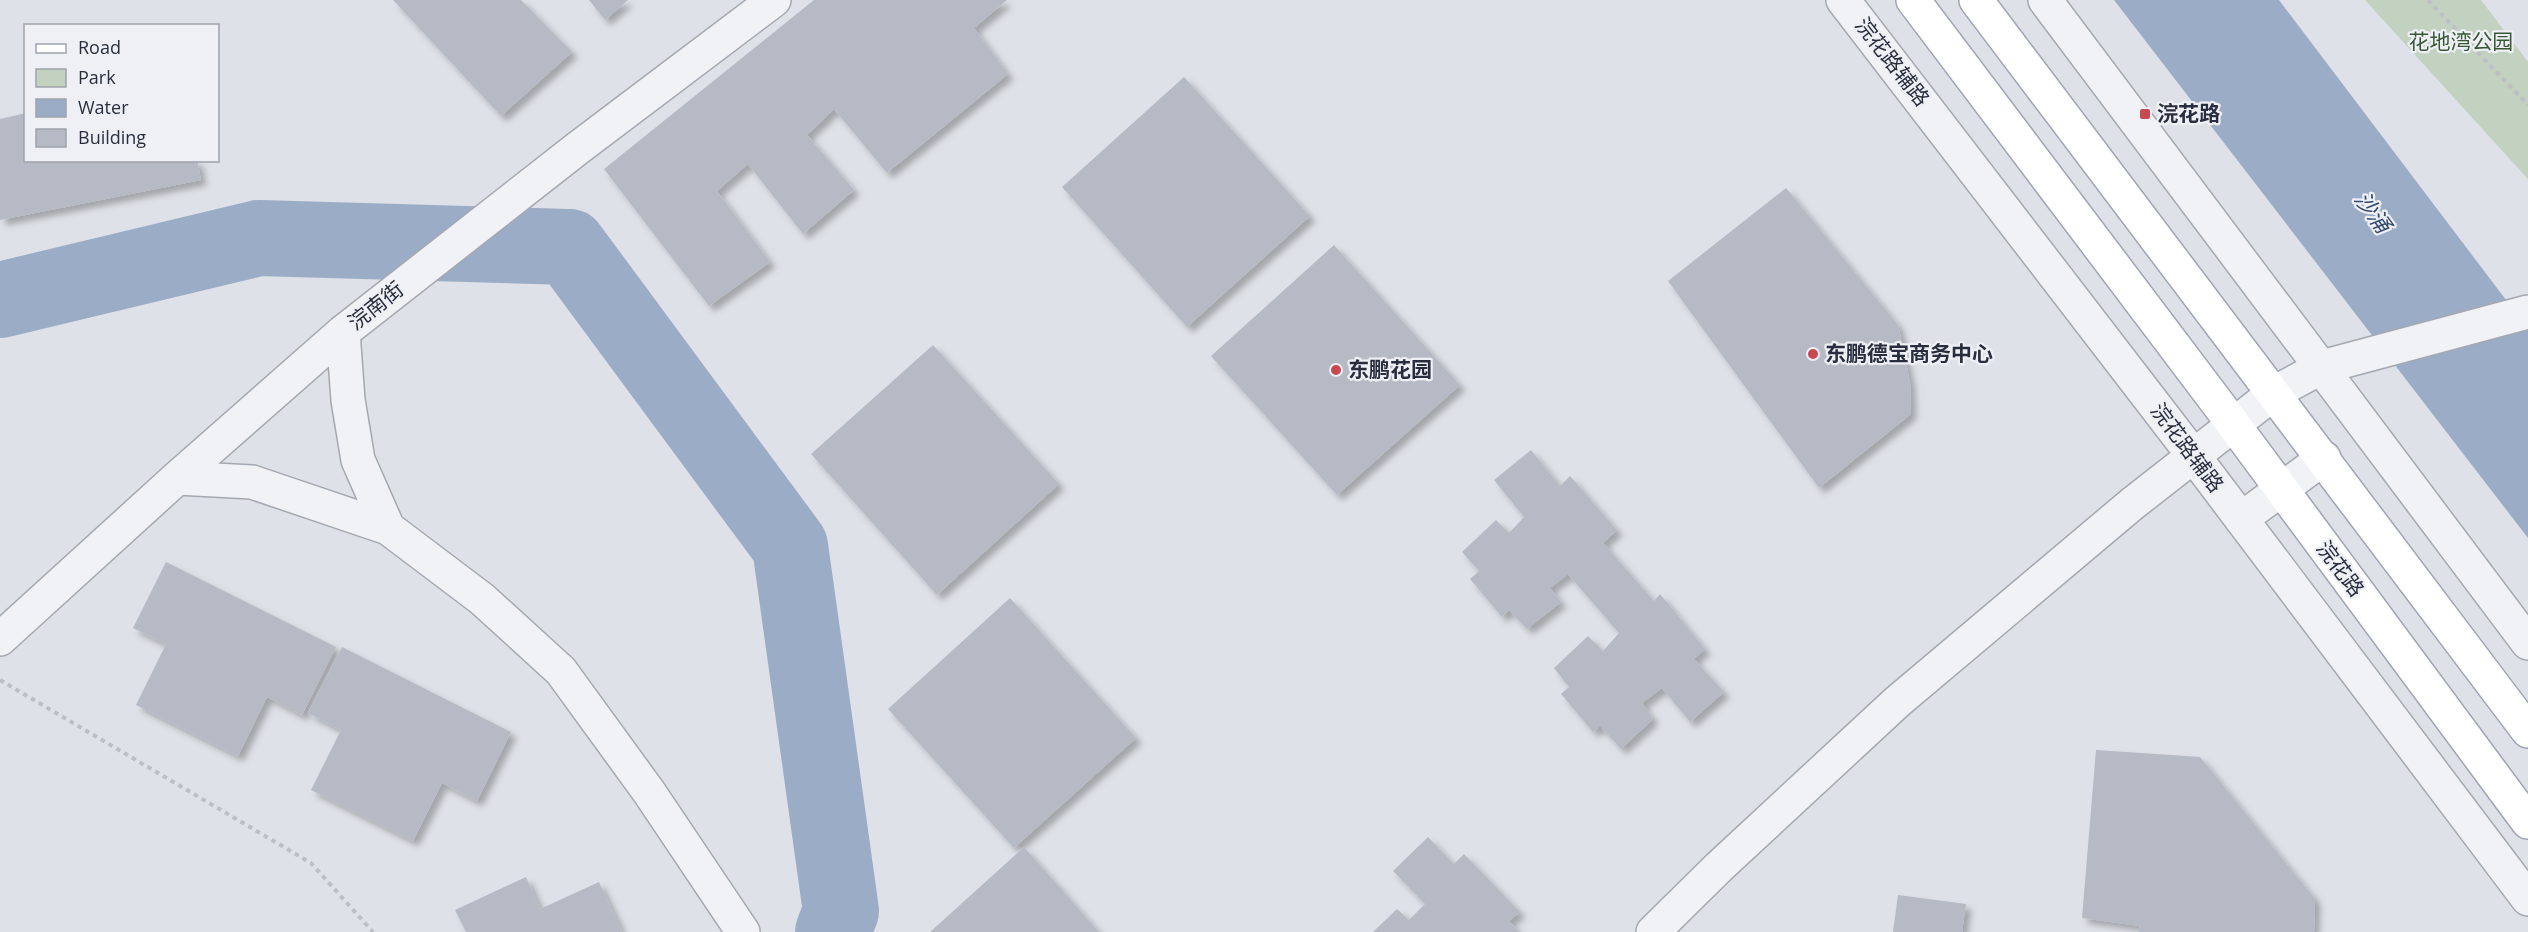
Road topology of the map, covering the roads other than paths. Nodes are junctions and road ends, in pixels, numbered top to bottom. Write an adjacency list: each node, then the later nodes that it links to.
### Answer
1 (774, 0): 7 (street, 浣南街)
2 (1843, 0): 11 (street, 浣花路辅路)
3 (1913, 0): 10 (main road, 浣花路)
4 (1976, 0): 9 (main road)
5 (2045, 0): 8 (street)
6 (2528, 312): 8 (street)
7 (343, 332): 13 (street, 浣南街); 16 (street)
8 (2322, 367): 9 (street); 18 (street)
9 (2274, 393): 10 (street); 12 (main road)
10 (2234, 425): 11 (street); 14 (main road, 浣花路)
11 (2193, 455): 15 (street, 浣花路辅路); 23 (street)
12 (2324, 458): 14 (street); 19 (main road)
13 (177, 478): 16 (street); 17 (street, 浣南街)
14 (2281, 490): 15 (street); 20 (main road, 浣花路)
15 (2241, 519): 21 (street, 浣花路辅路)
16 (388, 528): 22 (street)
17 (0, 639)
18 (2528, 643)
19 (2528, 731)
20 (2528, 822)
21 (2528, 899)
22 (743, 932)
23 (1653, 932)

